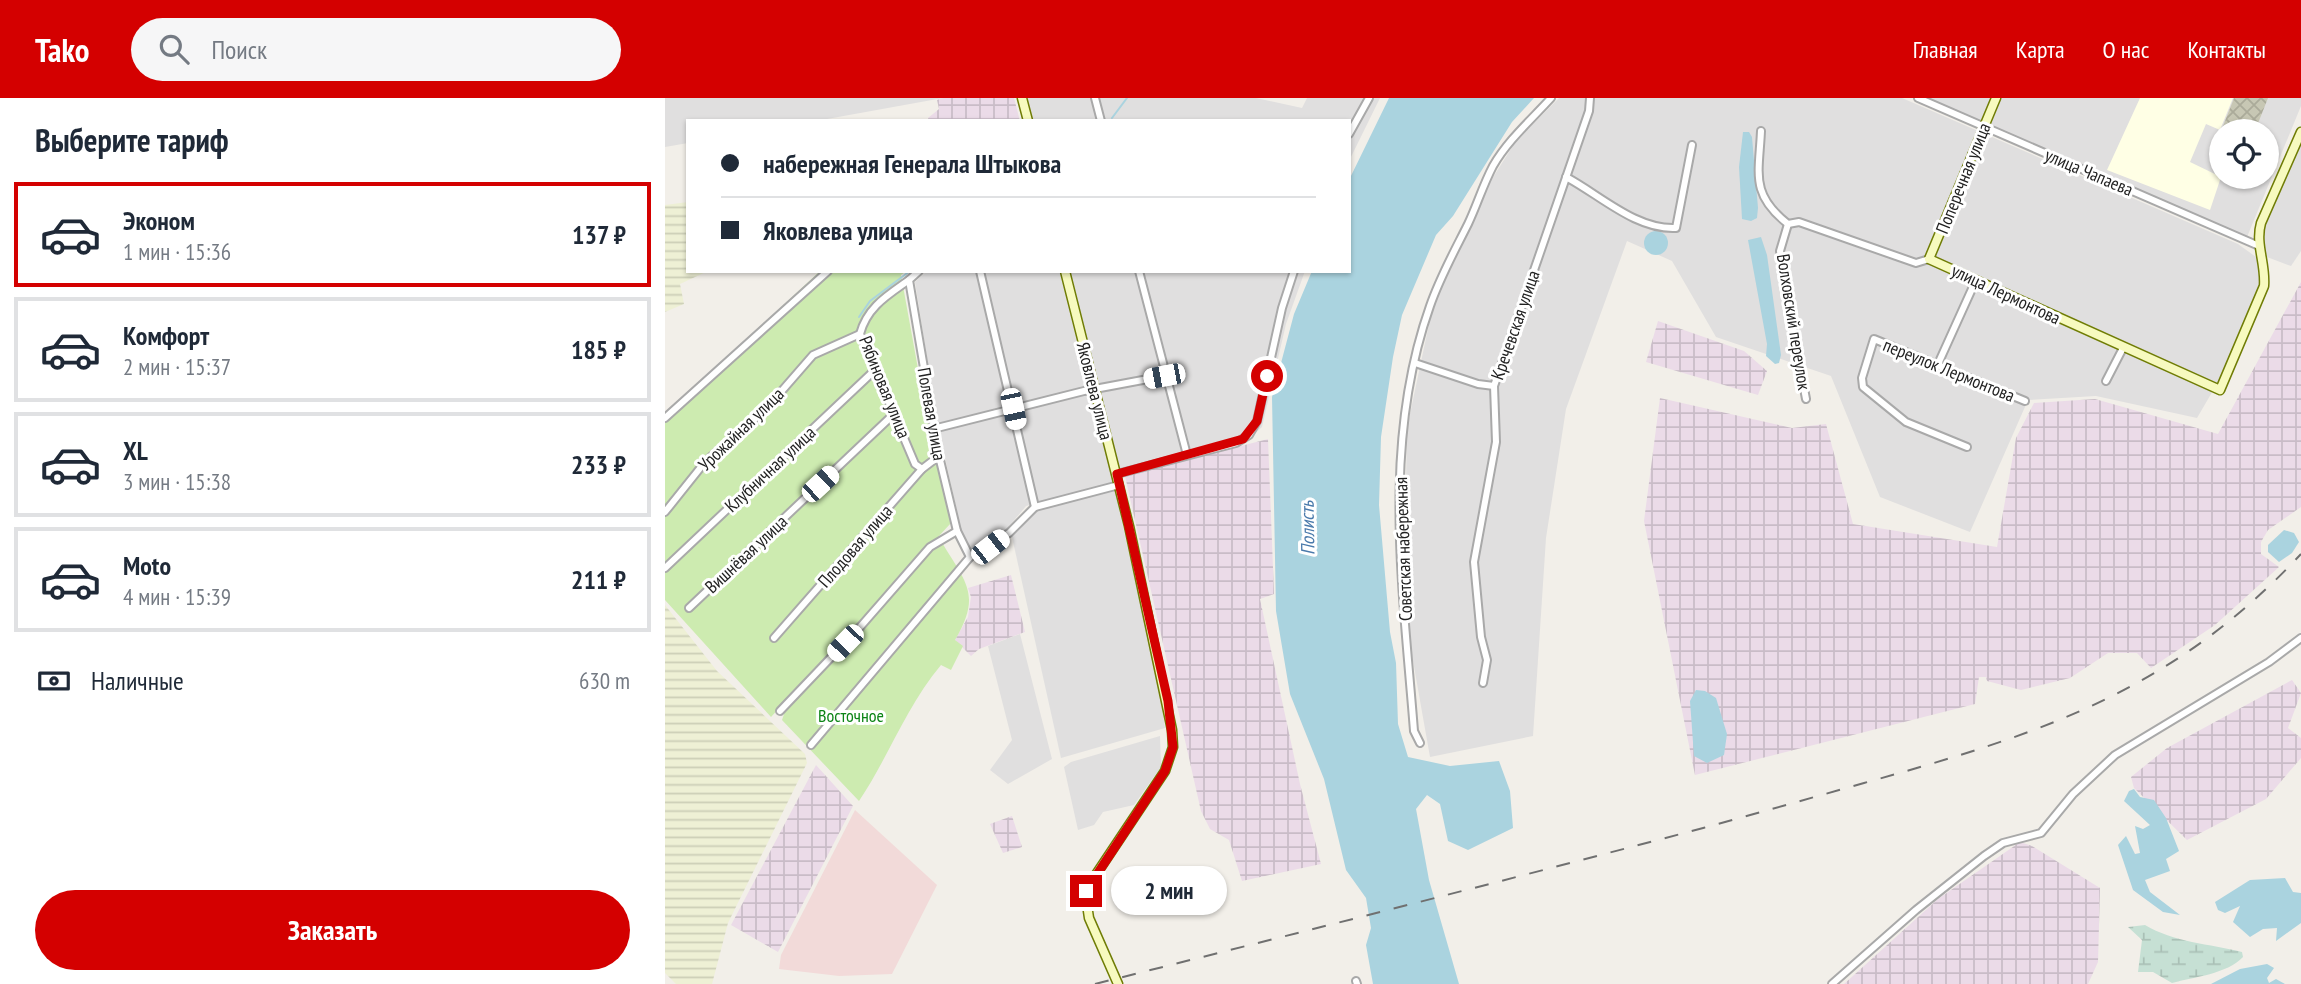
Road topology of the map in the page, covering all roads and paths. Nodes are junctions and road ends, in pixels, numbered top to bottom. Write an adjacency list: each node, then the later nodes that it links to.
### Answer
1 (1022, 98): 8 (street)
2 (1095, 98): 9 (street)
3 (1369, 98): 11 (street)
4 (1551, 98): 29 (street, Советская набережная)
5 (1590, 98): 15 (street, Кречевская улица)
6 (1918, 98): 10 (street, улица Чапаева)
7 (1996, 98): 10 (street, Поперечная улица)
8 (1027, 119)
9 (1100, 119)
10 (1983, 127): 17 (street, улица Чапаева); 18 (street, Поперечная улица)
11 (1351, 130)
12 (1761, 131): 16 (street)
13 (2301, 132): 17 (street)
14 (1692, 145): 15 (street)
15 (1566, 177): 34 (street, Кречевская улица)
16 (1788, 224): 18 (street, улица Лермонтова); 36 (street, Волховский переулок)
17 (2259, 246): 28 (street, улица Лермонтова)
18 (1930, 259): 26 (street, улица Лермонтова)
19 (826, 273): 40 (street)
20 (917, 273): 25 (street)
21 (980, 273): 38 (street)
22 (1065, 273): 35 (street, Яковлева улица)
23 (1139, 273): 32 (street)
24 (1293, 273): 43 (street)
25 (909, 280): 27 (street, Рябиновая улица); 41 (street, Полевая улица)
26 (1976, 281): 28 (street, улица Лермонтова); 30 (street)
27 (860, 334): 31 (street, Рябиновая улица); 49 (street, Урожайная улица)
28 (2123, 348): 33 (street)
29 (1415, 363): 34 (street); 58 (street, Советская набережная)
30 (1938, 363): 37 (street, переулок Лермонтова); 42 (street, переулок Лермонтова)
31 (876, 369): 39 (street, Рябиновая улица); 52 (street, Клубничная улица)
32 (1164, 376): 35 (street); 43 (street)
33 (2106, 381)
34 (1494, 386): 56 (street, Кречевская улица)
35 (1094, 390): 38 (street); 46 (street, Яковлева улица)
36 (1806, 399)
37 (2025, 401)
38 (1013, 409): 41 (street); 48 (street)
39 (895, 413): 45 (street, Рябиновая улица); 53 (street, Вишнёвая улица)
40 (665, 418)
41 (933, 429): 44 (street, Полевая улица)
42 (1967, 447)
43 (1187, 455): 46 (street)
44 (939, 456): 45 (street, Плодовая улица); 50 (street, Полевая улица)
45 (922, 469): 54 (street, Плодовая улица)
46 (1117, 474): 47 (street, Яковлева улица)
47 (1119, 485): 48 (street); 60 (street, Яковлева улица)
48 (1035, 507): 51 (street)
49 (665, 512)
50 (957, 531): 51 (street, Полевая улица); 57 (street)
51 (970, 556): 59 (street)
52 (665, 568)
53 (689, 608)
54 (774, 638)
55 (2301, 638): 61 (street)
56 (1483, 683)
57 (781, 712)
58 (1420, 743)
59 (811, 745)
60 (1118, 984)
61 (1832, 984)

